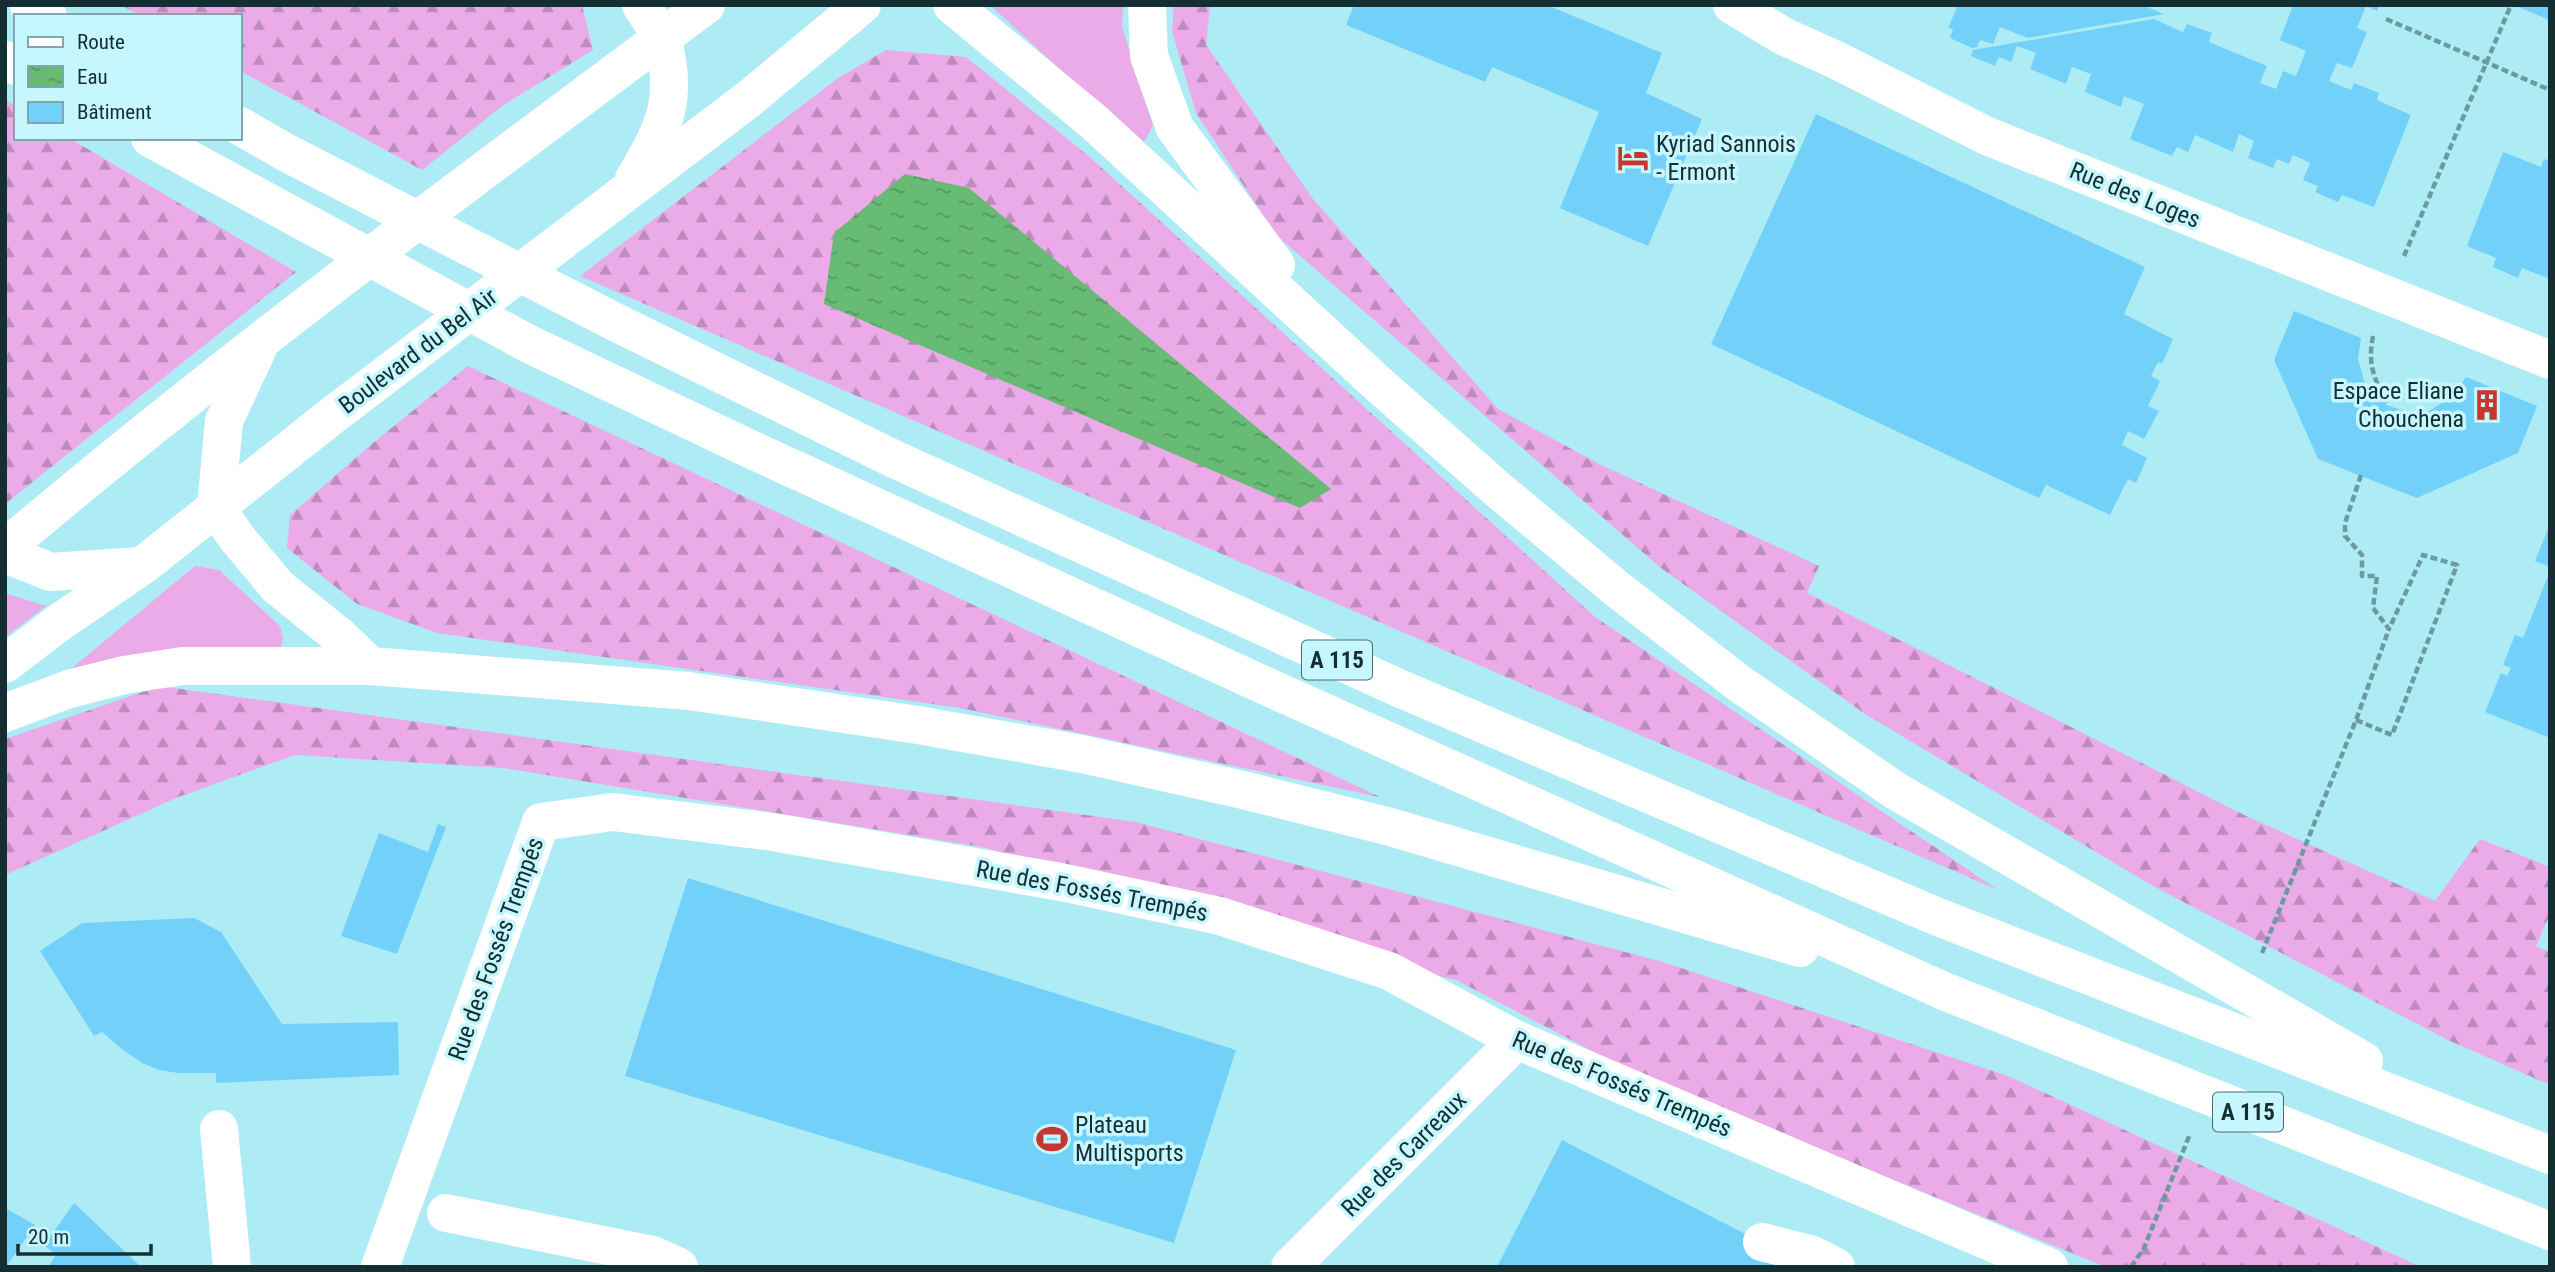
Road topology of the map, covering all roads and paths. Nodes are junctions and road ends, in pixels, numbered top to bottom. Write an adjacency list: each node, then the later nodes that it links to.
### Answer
1 (29, 5): 9 (main road)
2 (642, 5): 11 (main road)
3 (706, 5): 11 (main road)
4 (862, 5): 16 (main road)
5 (952, 5): 19 (main road)
6 (1147, 5): 19 (main road)
7 (1732, 5): 17 (main road, Rue des Loges)
8 (2511, 5): 12 (path)
9 (45, 14)
10 (2386, 19): 12 (path)
11 (662, 38): 16 (main road); 18 (main road)
12 (2486, 63): 13 (path); 17 (path)
13 (2550, 90)
14 (242, 127): 33 (main road, A 115)
15 (154, 140): 31 (main road, A 115)
16 (662, 153): 23 (main road, Boulevard du Bel Air)
17 (2387, 296): 20 (main road, Rue des Loges); 21 (path)
18 (260, 343): 23 (main road); 24 (main road)
19 (1340, 347): 33 (main road)
20 (2550, 360)
21 (2387, 405)
22 (2361, 475): 27 (path)
23 (216, 508): 26 (main road, Boulevard du Bel Air); 29 (main road)
24 (5, 548)
25 (5, 555): 26 (main road)
26 (142, 566): 28 (main road, Boulevard du Bel Air)
27 (2389, 629): 27 (path)
28 (5, 664)
29 (370, 666): 30 (main road); 31 (main road)
30 (5, 713)
31 (1946, 992): 37 (main road, A 115)
32 (1517, 1040): 40 (main road, Rue des Fossés Trempés); 42 (main road, Rue des Carreaux); 44 (main road, Rue des Fossés Trempés)
33 (2466, 1121): 35 (main road, A 115)
34 (219, 1129): 39 (main road)
35 (2550, 1155)
36 (446, 1213): 41 (main road)
37 (2550, 1231)
38 (1762, 1242): 43 (main road)
39 (232, 1267)
40 (380, 1267)
41 (678, 1267)
42 (1290, 1267)
43 (1836, 1267)
44 (2049, 1267)

